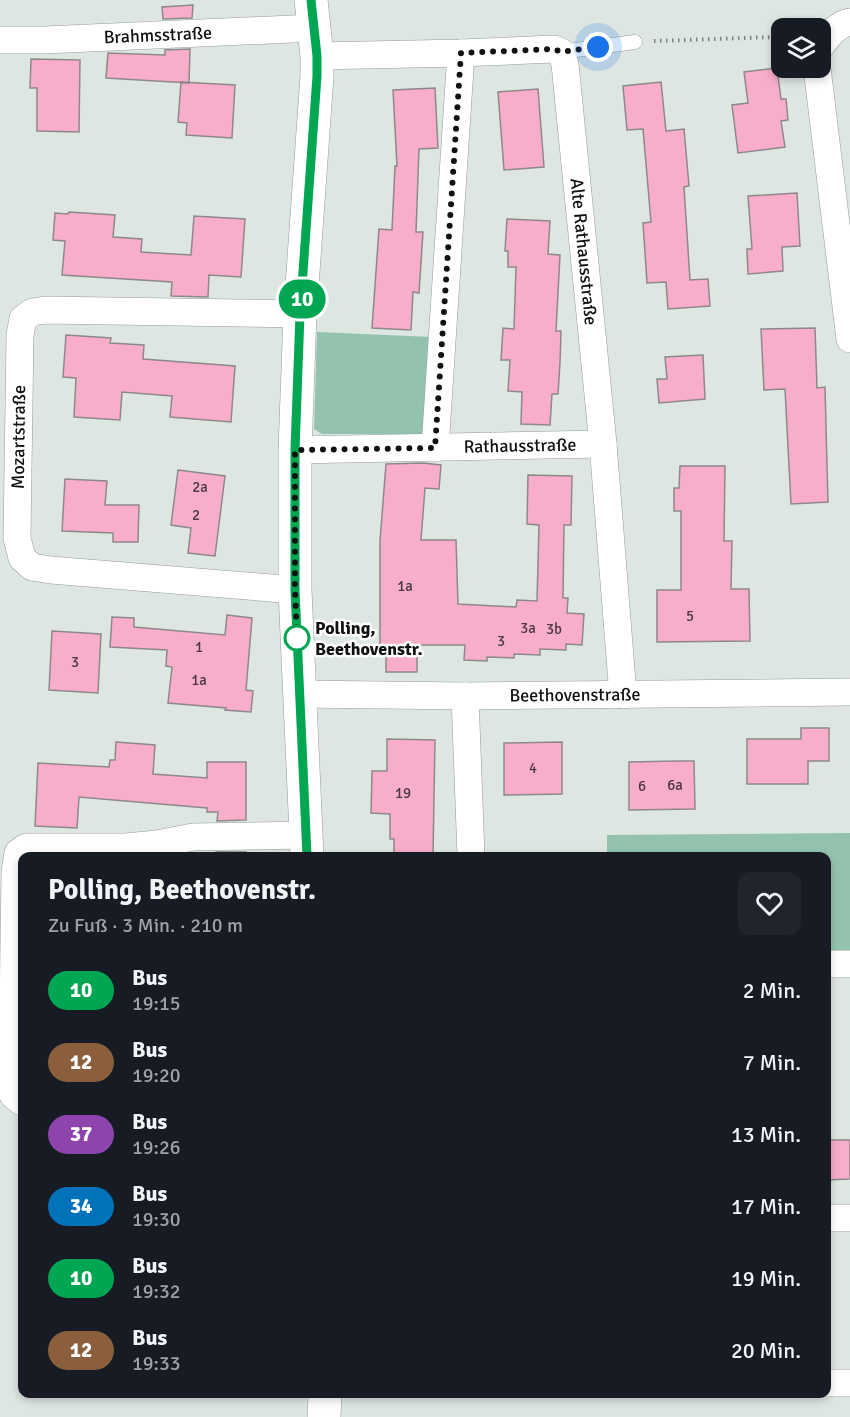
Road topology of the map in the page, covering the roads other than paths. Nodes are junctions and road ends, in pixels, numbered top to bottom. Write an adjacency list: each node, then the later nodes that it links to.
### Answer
1 (850, 22): 3 (street)
2 (314, 28): 4 (street, Brahmsstraße); 7 (street); 9 (street)
3 (831, 32)
4 (0, 40)
5 (635, 42): 6 (lane)
6 (561, 52): 7 (street); 11 (street, Alte Rathausstraße)
7 (461, 53): 12 (street, Rathausstraße)
8 (818, 78): 10 (street)
9 (300, 314): 13 (street); 14 (street, Mozartstraße)
10 (850, 339)
11 (603, 444): 12 (street, Rathausstraße); 17 (street, Alte Rathausstraße)
12 (435, 448): 13 (street, Rathausstraße)
13 (295, 450): 14 (street)
14 (295, 590): 16 (street)
15 (850, 692): 17 (street, Beethovenstraße)
16 (299, 694): 18 (street, Beethovenstraße); 19 (street)
17 (623, 695): 18 (street, Beethovenstraße)
18 (465, 696): 21 (street)
19 (307, 846): 20 (street)
20 (19, 852)
21 (471, 852)
22 (18, 853): 25 (street)
23 (831, 964): 24 (street)
24 (850, 964)
25 (18, 1098)
26 (831, 1218): 27 (street)
27 (850, 1218)
28 (831, 1383): 29 (street)
29 (850, 1383)
30 (325, 1398): 31 (street)
31 (324, 1417)

